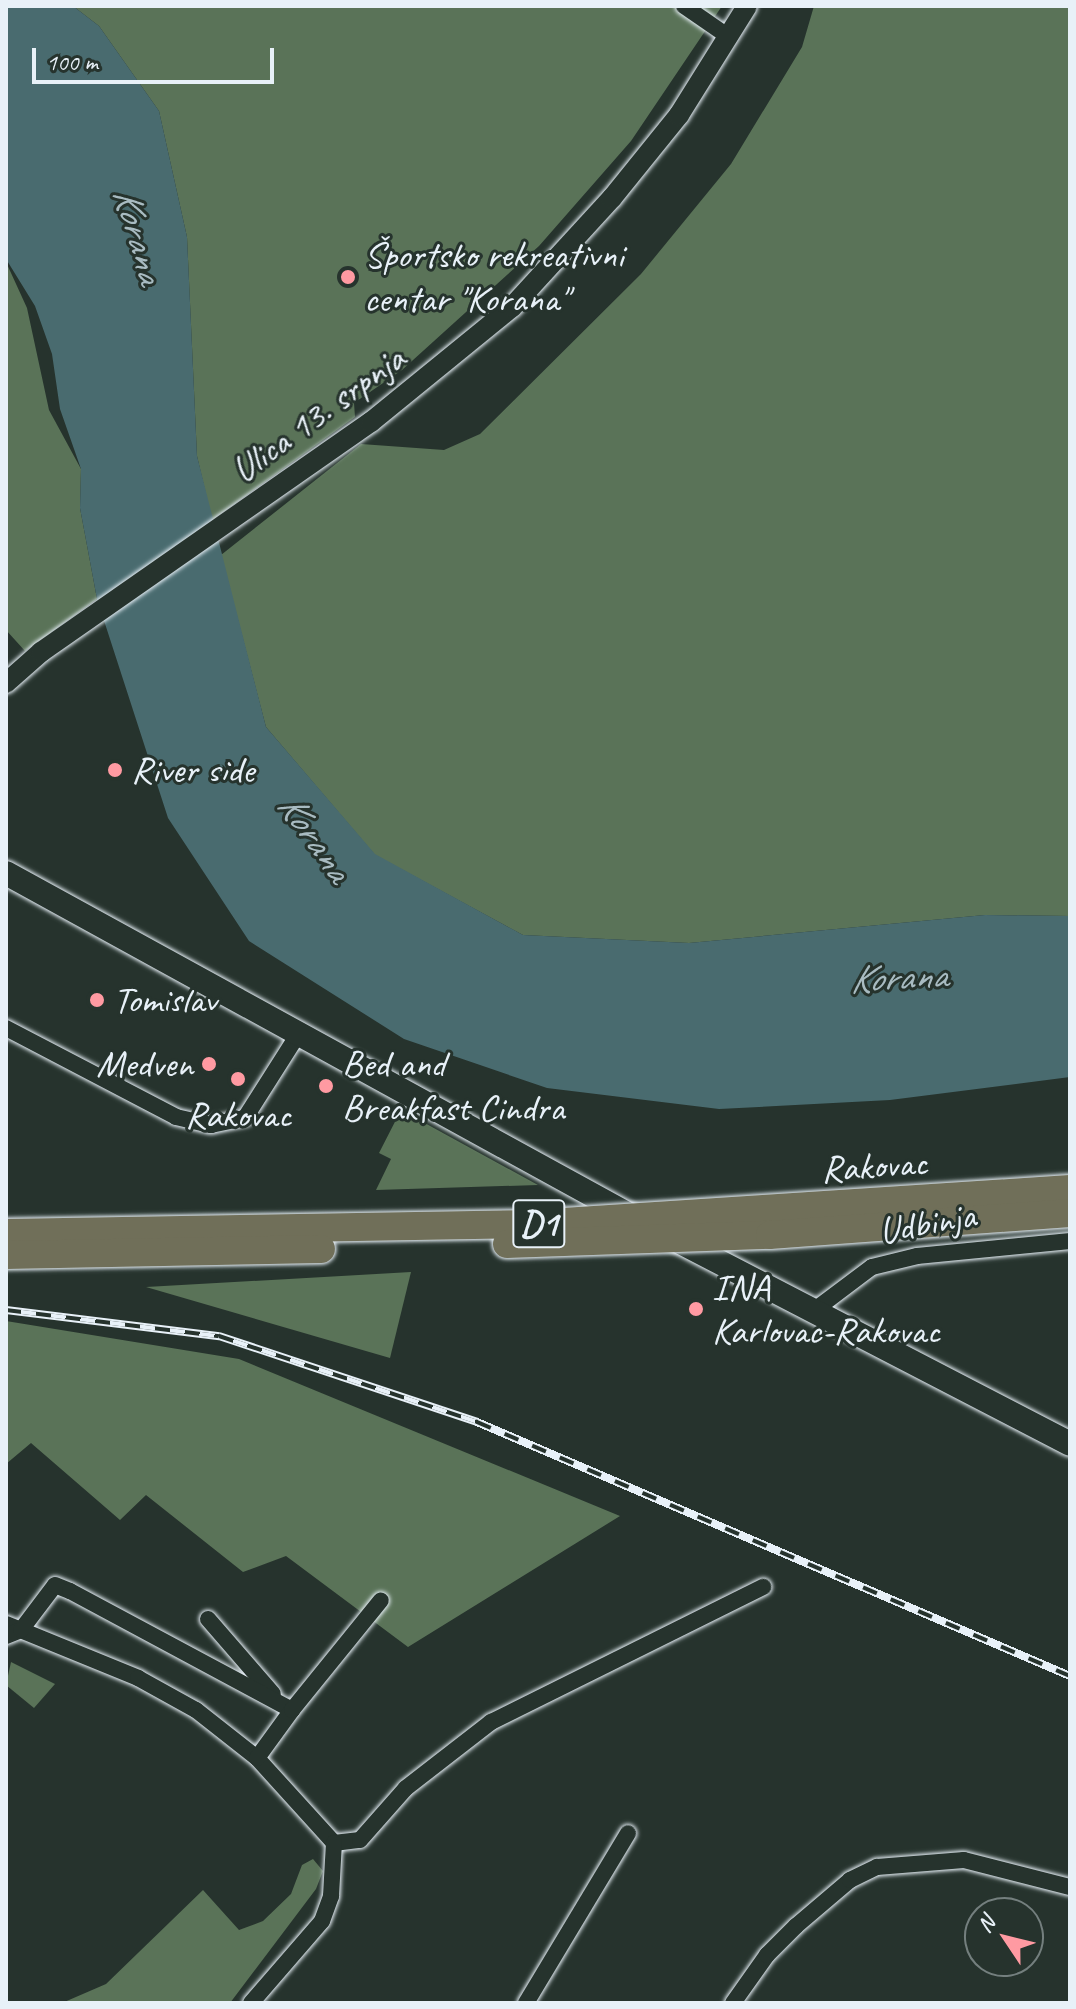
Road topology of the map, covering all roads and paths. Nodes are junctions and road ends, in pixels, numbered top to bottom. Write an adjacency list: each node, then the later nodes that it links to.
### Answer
1 (684, 6): 3 (street)
2 (747, 6): 3 (street, Ulica 13. srpnja)
3 (729, 37): 4 (street, Ulica 13. srpnja)
4 (6, 683)
5 (6, 873): 7 (main road)
6 (6, 1028): 7 (street)
7 (299, 1033): 13 (main road)
8 (1070, 1189): 10 (highway, Rakovac / D1, bridge)
9 (1070, 1213): 12 (highway, Rakovac / D1, bridge)
10 (6, 1233)
11 (1070, 1241): 13 (street, Udbinja)
12 (6, 1255)
13 (812, 1312): 14 (main road)
14 (1070, 1444)
15 (763, 1587): 22 (street)
16 (381, 1600): 19 (street)
17 (208, 1619): 19 (street)
18 (11, 1630): 19 (street); 20 (street)
19 (285, 1706): 20 (street)
20 (257, 1758): 22 (street)
21 (628, 1833): 25 (street)
22 (334, 1843): 24 (street)
23 (1070, 1887): 26 (street)
24 (251, 2003)
25 (526, 2003)
26 (733, 2003)

